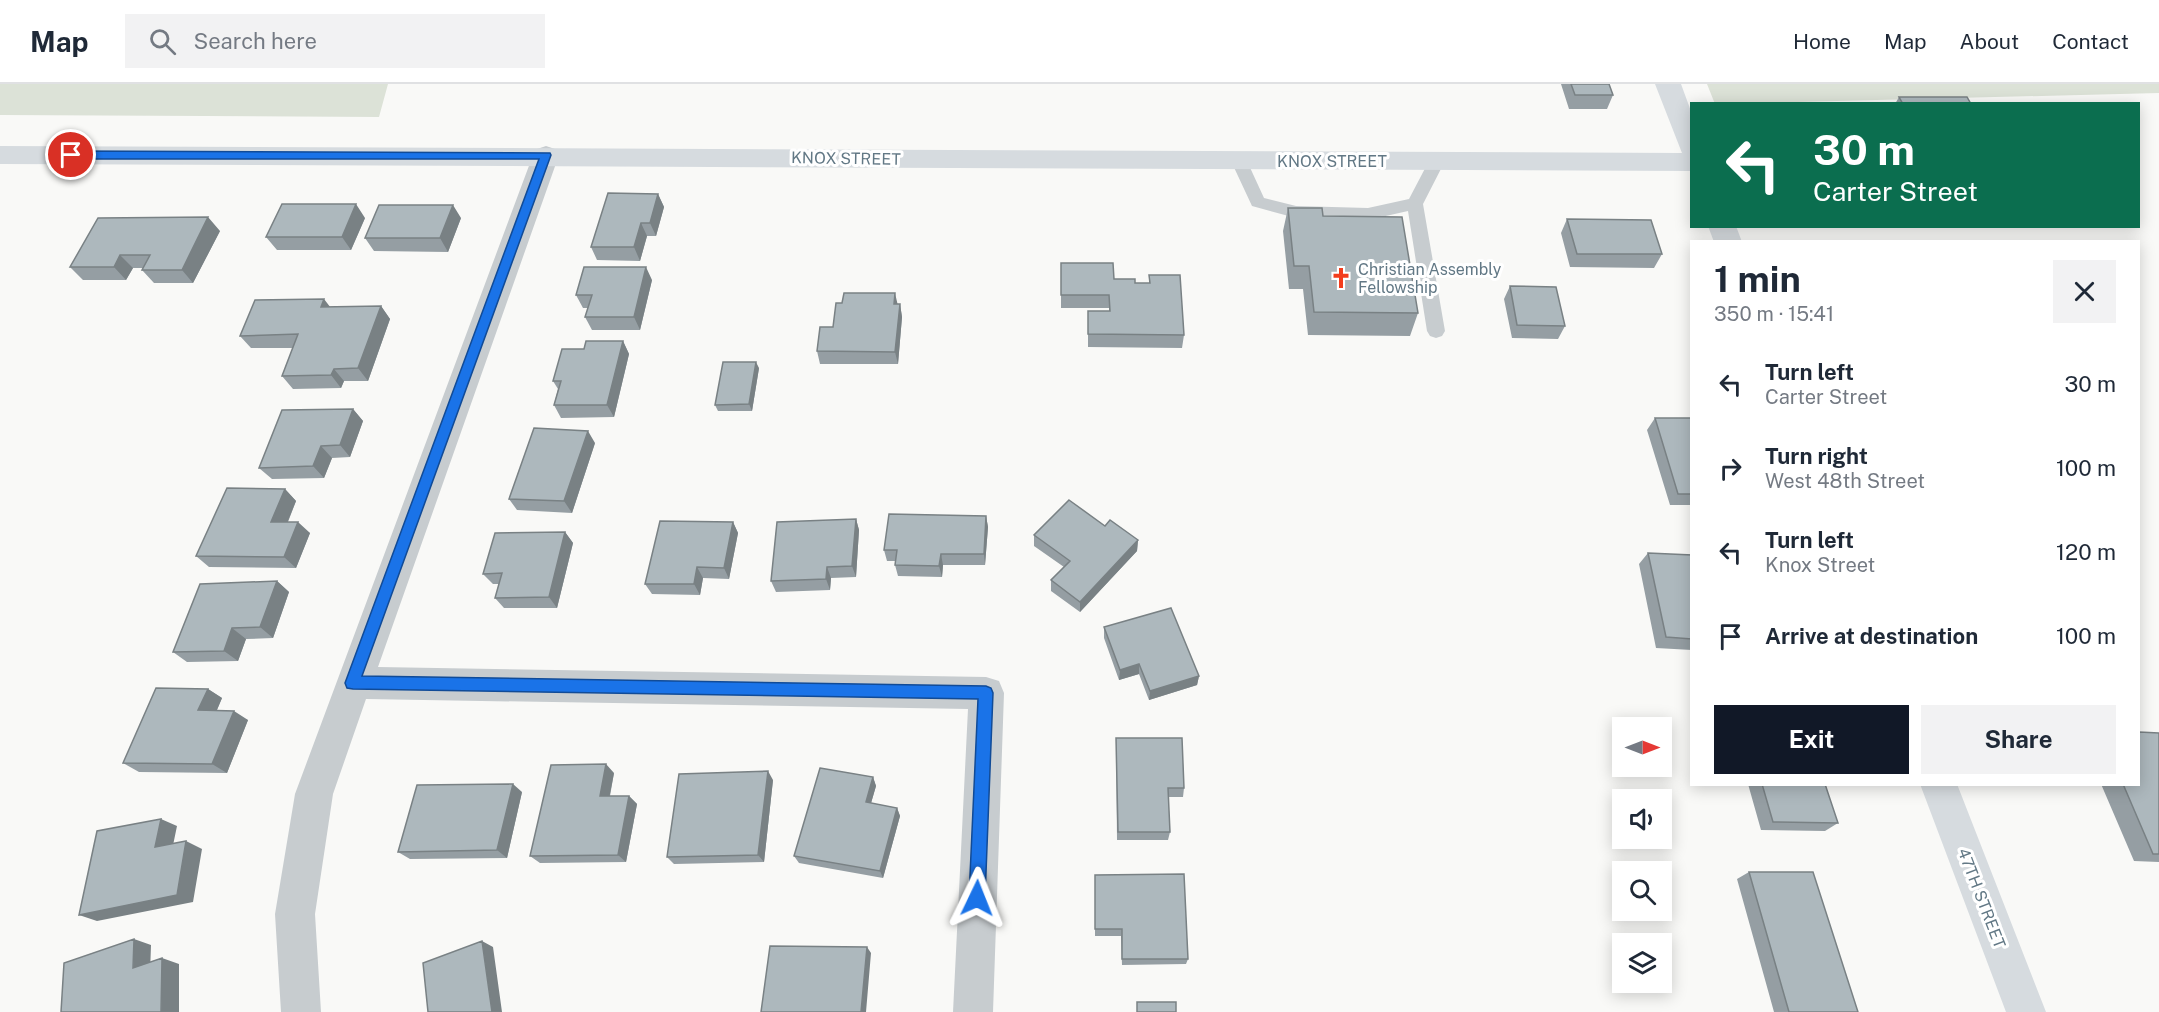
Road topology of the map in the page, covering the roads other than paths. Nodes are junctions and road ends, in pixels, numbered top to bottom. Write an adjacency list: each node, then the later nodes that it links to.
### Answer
1 (1668, 84): 2 (street)
2 (1690, 142)
3 (0, 155): 4 (street, KNOX STREET)
4 (546, 155): 5 (street, KNOX STREET); 10 (street)
5 (1239, 161): 6 (street, KNOX STREET); 8 (lane)
6 (1437, 161): 7 (street, KNOX STREET); 8 (lane)
7 (1690, 162)
8 (1415, 204): 9 (lane)
9 (1436, 331)
10 (353, 683): 12 (street); 13 (street)
11 (1939, 786): 14 (street, 47TH STREET)
12 (301, 1012)
13 (973, 1012)
14 (2026, 1012)

